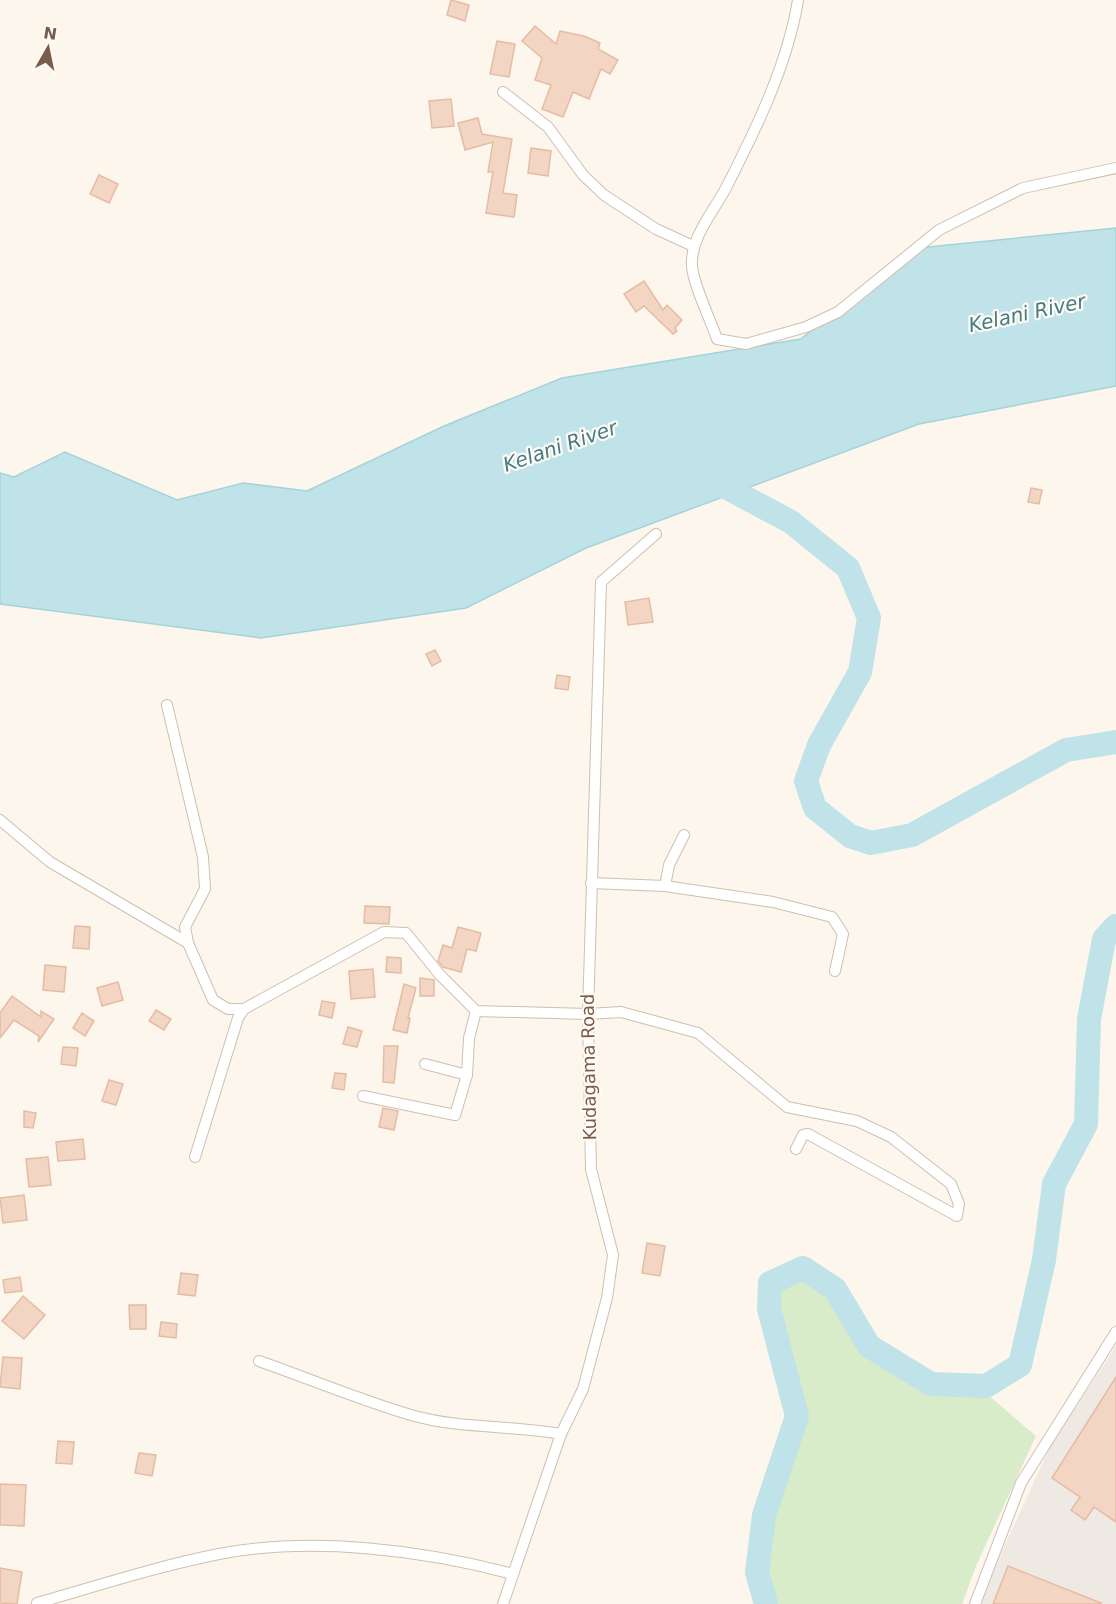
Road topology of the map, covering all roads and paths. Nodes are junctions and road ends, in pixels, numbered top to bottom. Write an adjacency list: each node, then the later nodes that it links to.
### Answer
1 (798, 0): 4 (street)
2 (503, 92): 4 (street)
3 (1116, 168): 4 (street)
4 (693, 246)
5 (656, 534): 9 (street, Kudagama Road)
6 (167, 705): 11 (street)
7 (0, 820): 11 (street)
8 (684, 836): 10 (street)
9 (591, 883): 10 (street); 15 (street, Kudagama Road)
10 (665, 886): 12 (street)
11 (188, 943): 13 (street)
12 (835, 970)
13 (244, 1009): 14 (street); 20 (street)
14 (476, 1011): 15 (street); 17 (street)
15 (588, 1014): 19 (street); 23 (street, Kudagama Road)
16 (425, 1064): 17 (street)
17 (467, 1075): 18 (street)
18 (363, 1096)
19 (796, 1149)
20 (195, 1157)
21 (1116, 1332): 27 (street)
22 (260, 1361): 23 (street)
23 (561, 1434): 24 (street, Kudagama Road)
24 (513, 1574): 25 (street); 26 (street, Kudagama Road)
25 (37, 1603)
26 (503, 1604)
27 (975, 1604)

